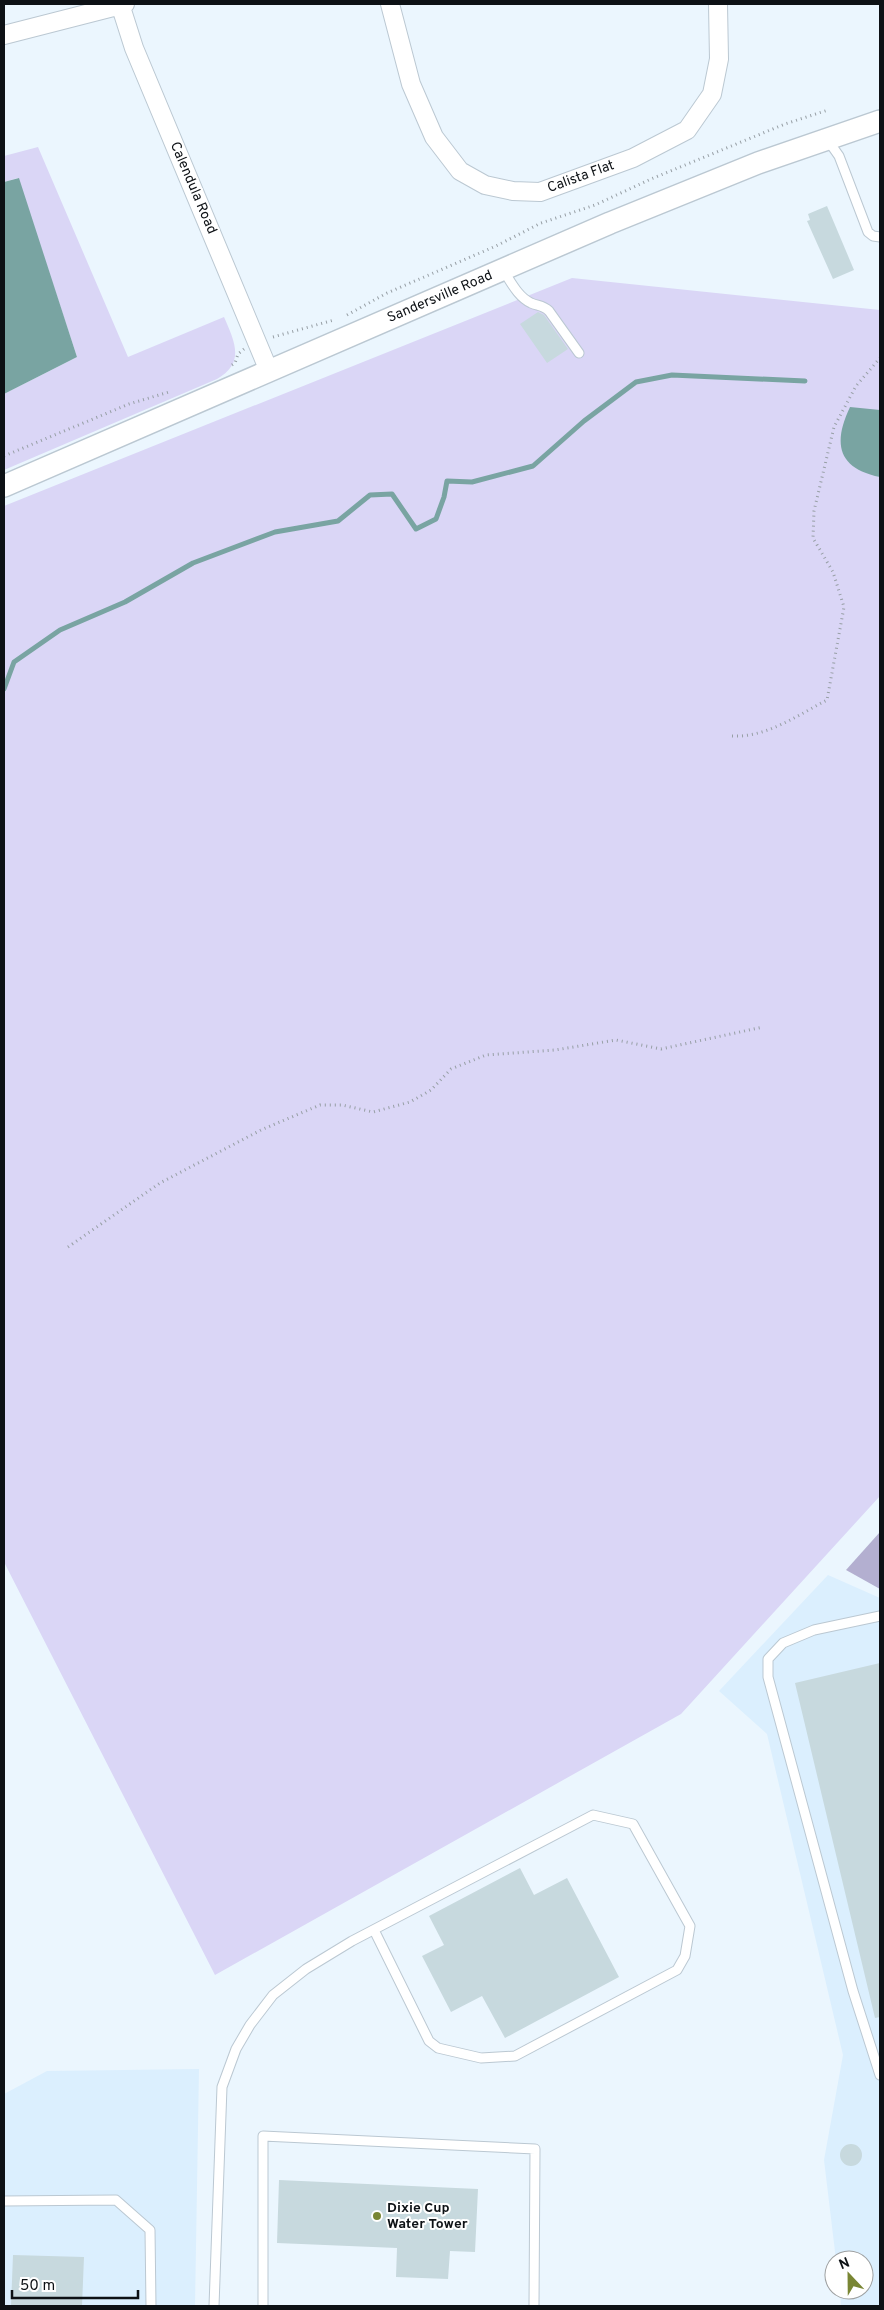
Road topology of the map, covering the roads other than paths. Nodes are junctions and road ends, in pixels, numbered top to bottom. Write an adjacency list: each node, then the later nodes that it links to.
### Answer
1 (122, 4): 4 (street); 10 (street, Calendula Road)
2 (390, 4): 3 (street, Calista Flat)
3 (718, 4)
4 (4, 35)
5 (880, 121): 6 (street, Sandersville Road)
6 (827, 138): 7 (lane); 8 (street, Sandersville Road)
7 (880, 237)
8 (503, 270): 9 (lane); 10 (street, Sandersville Road)
9 (579, 353)
10 (269, 371): 11 (street, Sandersville Road)
11 (4, 486)
12 (880, 1616): 14 (lane)
13 (374, 1930): 13 (lane); 17 (lane)
14 (880, 2075)
15 (4, 2201): 16 (lane)
16 (151, 2306)
17 (214, 2306)
18 (263, 2306): 19 (lane)
19 (534, 2306)

